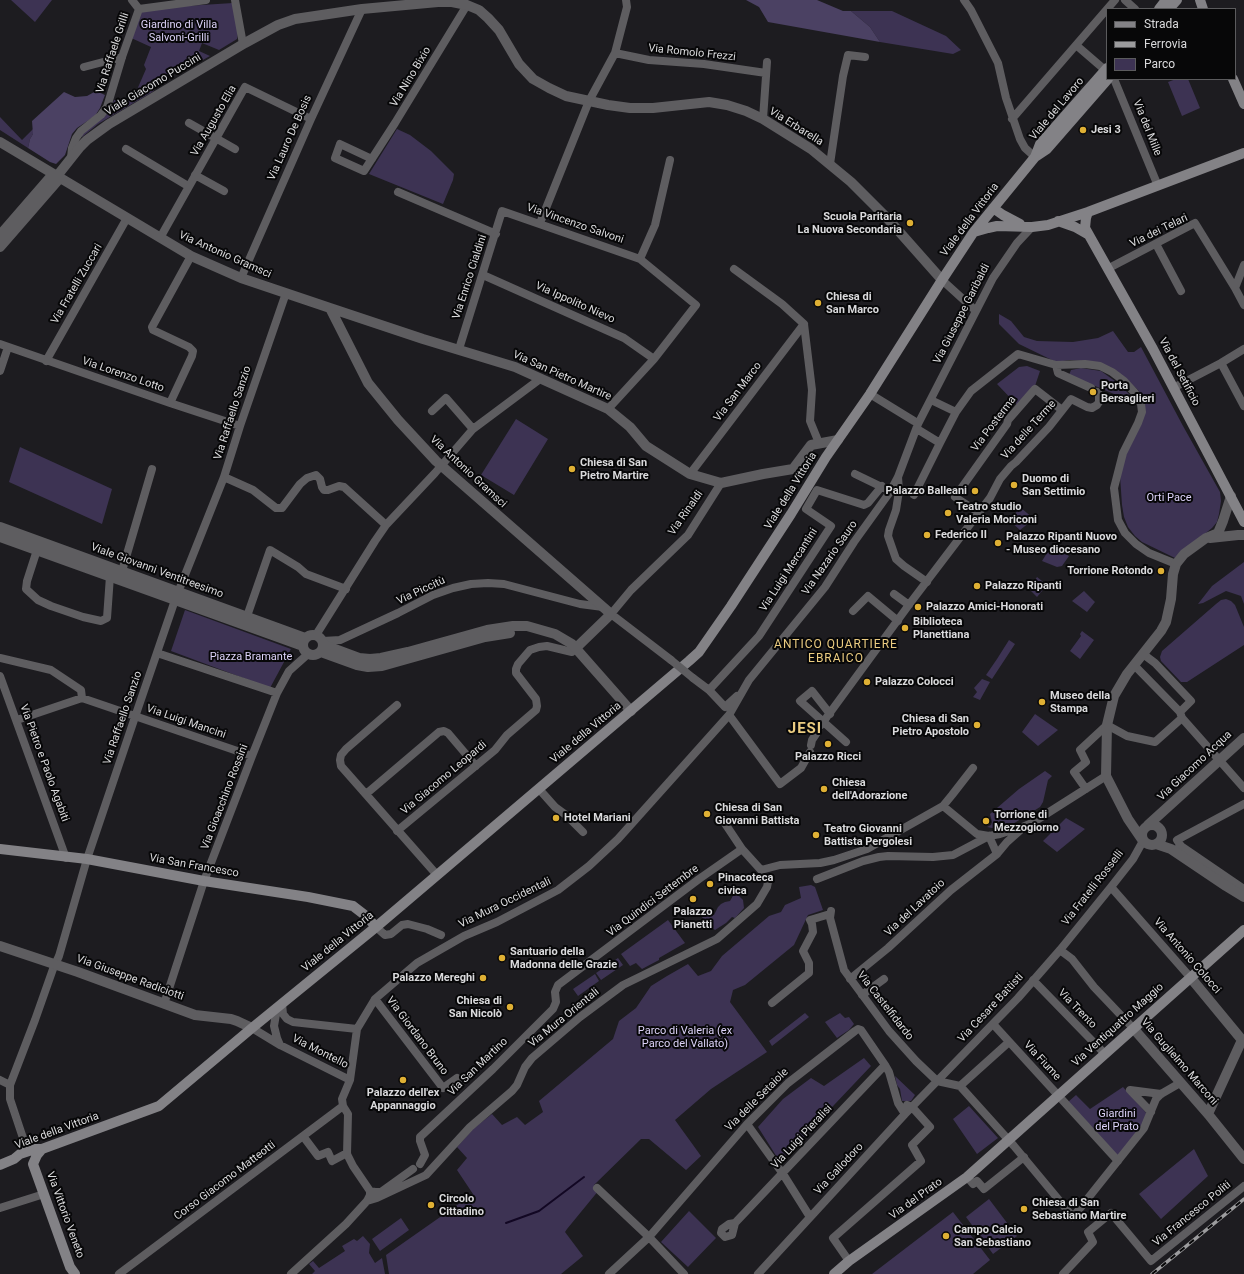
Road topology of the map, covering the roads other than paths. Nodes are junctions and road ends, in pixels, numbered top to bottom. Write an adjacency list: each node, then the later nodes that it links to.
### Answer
1 (132, 0): 15 (street)
2 (206, 0): 15 (street, Via Raffaele Grilli)
3 (235, 0): 18 (street)
4 (626, 0): 20 (street)
5 (964, 0): 34 (street)
6 (1115, 0): 11 (street)
7 (1124, 0): 12 (street)
8 (1166, 0): 13 (main road)
9 (1177, 0): 14 (main road)
10 (467, 5): 16 (street, Viale Giacomo Puccini); 30 (street, Viale Giacomo Puccini); 43 (street, Via Nino Bixio)
11 (1108, 8)
12 (1134, 8)
13 (1159, 8)
14 (1171, 8)
15 (139, 9): 21 (street, Via Raffaele Grilli)
16 (362, 9): 18 (street, Viale Giacomo Puccini); 32 (street, Via Lauro De Bosis)
17 (1106, 10): 19 (street)
18 (243, 44): 42 (street, Viale Giacomo Puccini)
19 (1076, 45): 25 (street); 34 (street)
20 (615, 53): 26 (street, Via Romolo Frezzi); 30 (street)
21 (122, 57): 24 (street); 42 (street, Via Raffaele Grilli)
22 (865, 57): 45 (street)
23 (767, 62): 26 (street)
24 (84, 67)
25 (1106, 71)
26 (766, 73): 33 (street)
27 (1106, 73): 41 (main road, Viale del Lavoro)
28 (1114, 80): 49 (street, Via dei Mille)
29 (1233, 80): 31 (main road)
30 (589, 101): 33 (street, Via Erbarella); 57 (street)
31 (1244, 104)
32 (311, 118): 36 (street, Via Augusto Elia); 74 (street, Via Lauro De Bosis)
33 (763, 119): 45 (street, Via Erbarella)
34 (1012, 119): 41 (street)
35 (189, 123): 36 (street)
36 (216, 139): 39 (street); 46 (street, Via Augusto Elia)
37 (0, 142): 47 (street, Via Antonio Gramsci)
38 (126, 149): 48 (street)
39 (235, 149)
40 (1243, 152): 49 (main road)
41 (1035, 157): 52 (main road, Viale della Vittoria)
42 (71, 158): 47 (street, Viale Giacomo Puccini)
43 (372, 159)
44 (670, 160): 69 (street)
45 (830, 164): 75 (street, Via Erbarella)
46 (195, 175): 48 (street, Via Augusto Elia); 50 (street)
47 (56, 176): 55 (street, Via Antonio Gramsci); 62 (street); 67 (street)
48 (188, 186): 64 (street, Via Augusto Elia)
49 (1158, 186): 54 (main road)
50 (224, 191)
51 (398, 192): 61 (street)
52 (993, 208): 59 (main road); 60 (main road, Viale della Vittoria)
53 (502, 211): 57 (street, Via Vincenzo Salvoni); 61 (street, Via Enrico Cialdini)
54 (1088, 212): 56 (main road); 63 (main road, Via del Setificio)
55 (127, 218): 64 (street, Via Antonio Gramsci); 88 (street, Via Fratelli Zuccari)
56 (1058, 222): 59 (main road); 63 (main road)
57 (540, 224): 69 (street, Via Vincenzo Salvoni)
58 (1015, 226): 59 (main road); 60 (main road); 65 (street)
59 (1032, 227): 65 (street, Via Giuseppe Garibaldi)
60 (973, 233): 75 (main road, Viale della Vittoria)
61 (496, 234): 73 (street, Via Enrico Cialdini)
62 (0, 235)
63 (1089, 235): 71 (main road, Via del Setificio)
64 (160, 238): 68 (street, Via Antonio Gramsci)
65 (1022, 238): 81 (street, Via Giuseppe Garibaldi)
66 (1156, 244): 71 (street, Via dei Telari); 76 (street, Via dei Telari); 77 (street)
67 (0, 248)
68 (190, 256): 74 (street, Via Antonio Gramsci); 96 (street)
69 (640, 258): 87 (street, Via Vincenzo Salvoni)
70 (1244, 265): 76 (street)
71 (1109, 268): 93 (main road, Via del Setificio)
72 (734, 269): 82 (street)
73 (483, 275): 85 (street, Via Enrico Cialdini); 87 (street, Via Ippolito Nievo)
74 (241, 278): 78 (street, Via Antonio Gramsci)
75 (942, 280): 81 (street); 94 (main road, Viale della Vittoria)
76 (1235, 288): 79 (street)
77 (1181, 291)
78 (286, 293): 80 (street, Via Antonio Gramsci); 103 (street, Via Raffaello Sanzio)
79 (1244, 305)
80 (330, 308): 85 (street, Via San Pietro Martire); 108 (street, Via Antonio Gramsci)
81 (976, 311): 95 (street, Via Giuseppe Garibaldi)
82 (804, 324): 106 (street); 110 (street, Via San Marco)
83 (0, 344): 84 (street, Via Lorenzo Lotto)
84 (8, 347): 88 (street, Via Lorenzo Lotto); 91 (street)
85 (459, 349): 92 (street, Via San Pietro Martire)
86 (1244, 349): 89 (street)
87 (654, 359): 98 (street)
88 (46, 360): 96 (street, Via Lorenzo Lotto)
89 (1221, 363): 93 (street); 97 (street)
90 (1056, 365): 99 (street, Via delle Terme); 101 (street); 127 (street)
91 (0, 371)
92 (540, 379): 98 (street, Via San Pietro Martire); 104 (street)
93 (1173, 388): 118 (main road, Via del Setificio)
94 (870, 394): 102 (street); 105 (main road, Viale della Vittoria)
95 (931, 400): 101 (street); 102 (street, Via Giuseppe Garibaldi)
96 (170, 403): 103 (street, Via Lorenzo Lotto)
97 (1244, 406)
98 (608, 409): 110 (street, Via San Pietro Martire)
99 (1062, 410): 119 (street, Via delle Terme); 119 (street, Via Posterma)
100 (432, 411): 104 (street)
101 (956, 412): 107 (street)
102 (915, 425): 107 (street); 112 (street, Via Giuseppe Garibaldi)
103 (240, 426): 113 (street, Via Raffaello Sanzio)
104 (473, 429): 108 (street)
105 (838, 440): 106 (street); 153 (main road, Viale della Vittoria)
106 (819, 443): 114 (street)
107 (940, 444): 117 (street)
108 (441, 466): 121 (street); 132 (street, Via Antonio Gramsci)
109 (152, 469): 128 (street)
110 (690, 474): 114 (street, Via San Pietro Martire)
111 (856, 474): 115 (street)
112 (898, 476): 116 (street, Via Giuseppe Garibaldi); 130 (street)
113 (224, 477): 121 (street); 134 (street, Via Raffaello Sanzio)
114 (721, 483): 137 (street, Via Rinaldi)
115 (882, 486): 116 (street); 149 (street, Via Luigi Mercantini)
116 (890, 492): 154 (street, Via Nazario Sauro)
117 (914, 495)
118 (1231, 496): 120 (main road, Via del Setificio); 125 (street)
119 (979, 511): 130 (street, Via delle Terme)
120 (1244, 522)
121 (386, 525): 131 (street)
122 (0, 527): 128 (street, Viale Giovanni Ventitreesimo)
123 (1244, 535): 125 (street)
124 (0, 537): 126 (street, Viale Giovanni Ventitreesimo)
125 (1206, 538): 127 (street)
126 (37, 550): 129 (street, Viale Giovanni Ventitreesimo); 129 (street)
127 (1176, 564): 145 (street)
128 (122, 571): 134 (street, Viale Giovanni Ventitreesimo)
129 (110, 576): 134 (street, Viale Giovanni Ventitreesimo)
130 (926, 583): 136 (street, Via delle Terme)
131 (346, 589): 139 (street); 141 (street)
132 (587, 594): 135 (street); 137 (street, Via Antonio Gramsci)
133 (894, 594): 136 (street)
134 (177, 596): 139 (street, Viale Giovanni Ventitreesimo); 144 (street, Via Raffaello Sanzio)
135 (580, 604): 137 (street, Via Piccitù); 141 (street, Via Piccitù)
136 (909, 605): 140 (street, Via delle Terme)
137 (607, 610): 143 (street, Via Rinaldi); 149 (street, Via Antonio Gramsci, bridge)
138 (853, 611): 140 (street)
139 (246, 621): 142 (street, Viale Giovanni Ventitreesimo)
140 (898, 621): 155 (street, Via delle Terme)
141 (321, 643): 142 (street); 142 (street, Viale Giovanni Ventitreesimo); 143 (street, Viale Giovanni Ventitreesimo)
142 (306, 646): 150 (street, Via Gioacchino Rossini)
143 (574, 650): 153 (street, Viale Giovanni Ventitreesimo); 165 (street, Via Giacomo Leopardi)
144 (157, 653): 150 (street); 157 (street, Via Raffaello Sanzio)
145 (1143, 654): 147 (street); 156 (street)
146 (0, 658): 151 (street)
147 (1134, 665): 156 (street); 159 (street)
148 (0, 676): 158 (street, Via Pietro e Paolo Agabiti)
149 (709, 690): 154 (street, Via Antonio Gramsci)
150 (277, 693): 163 (street, Via Gioacchino Rossini)
151 (82, 698): 157 (street, Via Luigi Mancini); 158 (street)
152 (397, 705): 172 (street)
153 (631, 711): 170 (main road, Viale della Vittoria)
154 (727, 711): 168 (street, Via Antonio Gramsci); 210 (street, Via Mura Occidentali)
155 (831, 713): 160 (street, Via delle Terme); 160 (street)
156 (1181, 715): 159 (street); 164 (street)
157 (135, 717): 163 (street, Via Luigi Mancini); 191 (street, Via Raffaello Sanzio)
158 (17, 720): 190 (street, Via Pietro e Paolo Agabiti)
159 (1107, 725): 167 (street); 171 (street)
160 (821, 726): 162 (street); 168 (street, Via delle Terme)
161 (1244, 738): 164 (street, Via Giacomo Acqua)
162 (846, 742)
163 (252, 756): 195 (street, Via Gioacchino Rossini)
164 (1220, 761): 169 (street); 175 (street, Via Giacomo Acqua)
165 (476, 766): 172 (street); 180 (street, Via Giacomo Leopardi)
166 (973, 768): 174 (street)
167 (1106, 776): 171 (street); 176 (street)
168 (780, 784)
169 (1244, 788)
170 (539, 789): 182 (street); 192 (main road, Viale della Vittoria)
171 (1086, 789): 178 (street)
172 (366, 794): 180 (street)
173 (1244, 804): 186 (street)
174 (943, 806): 183 (street); 193 (street)
175 (1163, 812): 179 (street, Via Giacomo Acqua); 181 (street, Via Giacomo Acqua)
176 (1128, 819): 179 (street); 184 (street)
177 (724, 822): 188 (street)
178 (1025, 826): 183 (street); 189 (street, Via del Lavatoio)
179 (1147, 826): 181 (street); 184 (street, Via Fratelli Rosselli)
180 (398, 831): 192 (street)
181 (1161, 831): 185 (street); 186 (street)
182 (583, 832)
183 (989, 836): 189 (street); 194 (street)
184 (1143, 841): 185 (street); 196 (street, Via Fratelli Rosselli)
185 (1156, 844): 186 (street)
186 (1175, 848): 197 (street)
187 (0, 849): 190 (main road, Via San Francesco)
188 (742, 849): 193 (street); 208 (street, Via Quindici Settembre)
189 (997, 854): 205 (street, Via del Lavatoio)
190 (66, 858): 191 (main road, Via San Francesco)
191 (87, 860): 195 (main road, Via San Francesco); 203 (street, Via Raffaello Sanzio)
192 (437, 875): 198 (main road, Viale della Vittoria)
193 (765, 877): 256 (street, Via Mura Orientali)
194 (817, 879)
195 (204, 880): 198 (main road, Via San Francesco); 212 (street, Via Gioacchino Rossini)
196 (1111, 887): 202 (street, Via Fratelli Rosselli); 204 (street, Via Antonio Colocci)
197 (1244, 896)
198 (376, 927): 200 (street); 213 (main road, Viale della Vittoria)
199 (1244, 930): 204 (main road, Via Ventiquattro Maggio)
200 (440, 935)
201 (0, 946): 203 (street, Via Giuseppe Radiciotti)
202 (1060, 950): 207 (street, Via Cesare Battisti); 216 (street, Via Guglielmo Marconi)
203 (56, 964): 212 (street, Via Giuseppe Radiciotti); 228 (street, Via Raffaello Sanzio)
204 (1190, 977): 216 (main road, Via Ventiquattro Maggio); 218 (street, Via Antonio Colocci)
205 (850, 979): 209 (street, Via Castelfidardo); 211 (street, Via Castelfidardo)
206 (884, 979): 209 (street)
207 (1033, 980): 214 (street, Via Cesare Battisti); 221 (street, Via Trento)
208 (558, 986): 254 (street, Via San Martino)
209 (862, 995): 225 (street, Via Castelfidardo)
210 (375, 999): 217 (street, Via Mura Occidentali); 226 (street, Via Giordano Bruno)
211 (772, 1003)
212 (164, 1004): 215 (street, Via Giuseppe Radiciotti)
213 (279, 1006): 215 (main road, Viale della Vittoria); 217 (street); 220 (street, Via Montello)
214 (993, 1024): 219 (street, Via Fiume); 225 (street, Via Cesare Battisti)
215 (252, 1028): 220 (street, Via Montello); 241 (main road, Viale della Vittoria)
216 (1133, 1028): 221 (main road, Via Ventiquattro Maggio); 227 (street, Via Guglielmo Marconi)
217 (357, 1029): 224 (street, Via Mura Occidentali)
218 (1243, 1039): 237 (street)
219 (1009, 1042): 229 (street, Via Fiume); 231 (street, Via Fiume)
220 (280, 1045): 224 (street, Via Montello)
221 (1105, 1054): 231 (main road, Via Ventiquattro Maggio)
222 (885, 1065): 232 (street, Via delle Setaiole); 238 (street, Via delle Setaiole); 250 (street, Via Luigi Pieralisi)
223 (0, 1080): 228 (street)
224 (350, 1080): 233 (street, Via Mura Occidentali)
225 (937, 1081): 229 (street); 234 (street, Via Gallodoro)
226 (460, 1082)
227 (1180, 1083): 230 (street); 237 (street, Via Guglielmo Marconi)
228 (10, 1085): 242 (street, Via Raffaello Sanzio)
229 (960, 1086): 240 (street)
230 (1161, 1094): 235 (street); 235 (street)
231 (1058, 1095): 240 (main road, Via Ventiquattro Maggio); 247 (street, Via Fiume)
232 (898, 1103): 234 (street); 236 (street, Via delle Setaiole)
233 (343, 1106): 239 (street, Corso Giacomo Matteotti); 243 (street)
234 (912, 1107): 236 (street, Via Gallodoro); 261 (street)
235 (1151, 1112): 247 (street)
236 (905, 1114): 258 (street, Via Gallodoro)
237 (1208, 1114): 246 (street, Via Guglielmo Marconi)
238 (747, 1124): 250 (street); 260 (street, Via delle Setaiole)
239 (302, 1136): 243 (street); 263 (street, Corso Giacomo Matteotti)
240 (1009, 1140): 244 (street); 251 (main road, Via del Prato)
241 (42, 1149): 242 (main road, Viale della Vittoria); 248 (main road, Via Vittorio Veneto)
242 (26, 1152): 245 (main road, Viale della Vittoria)
243 (347, 1153): 254 (street)
244 (1024, 1157): 247 (street); 251 (street)
245 (14, 1159): 248 (main road, Via Vittorio Veneto); 249 (main road, Viale della Vittoria)
246 (1244, 1159)
247 (1118, 1161)
248 (33, 1164): 255 (main road, Via Vittorio Veneto)
249 (0, 1165)
250 (782, 1174): 258 (street); 259 (street, Via Luigi Pieralisi)
251 (970, 1180): 261 (main road, Via del Prato)
252 (1244, 1186): 269 (street, Via Francesco Politi)
253 (597, 1188): 260 (street)
254 (370, 1190): 256 (street)
255 (44, 1194): 257 (street); 262 (main road, Via Vittorio Veneto)
256 (367, 1201): 264 (street)
257 (0, 1208)
258 (810, 1217): 267 (street, Via Gallodoro)
259 (735, 1223)
260 (649, 1237): 265 (street, Via delle Setaiole); 266 (street)
261 (850, 1261): 268 (main road, Via del Prato)
262 (72, 1272)
263 (119, 1274)
264 (291, 1274)
265 (609, 1274)
266 (684, 1274)
267 (758, 1274)
268 (834, 1274)
269 (1063, 1274)

